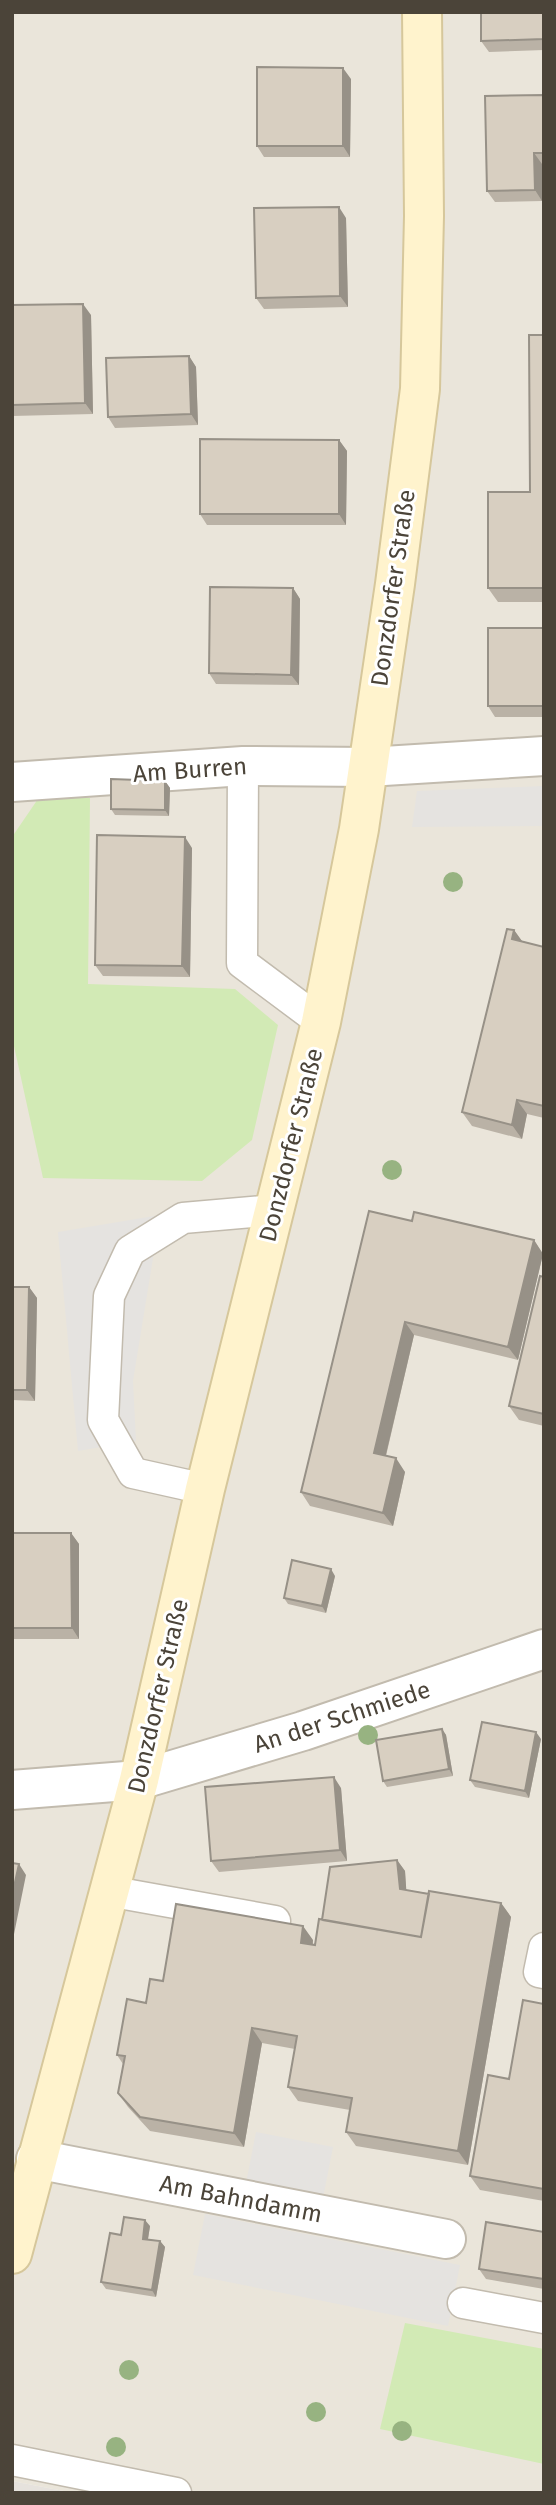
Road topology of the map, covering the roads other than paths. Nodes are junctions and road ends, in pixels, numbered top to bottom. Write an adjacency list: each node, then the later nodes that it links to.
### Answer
1 (422, 12): 4 (main road, Donzdorfer Straße)
2 (544, 756): 4 (street, Am Burren)
3 (243, 766): 4 (street, Am Burren); 5 (street, Am Burren); 6 (lane)
4 (368, 767): 6 (main road, Donzdorfer Straße)
5 (12, 782)
6 (321, 1022): 7 (main road, Donzdorfer Straße)
7 (275, 1210): 8 (main road, Donzdorfer Straße); 8 (lane)
8 (205, 1489): 10 (main road, Donzdorfer Straße)
9 (544, 1649): 10 (street, An der Schmiede)
10 (139, 1780): 11 (street, An der Schmiede); 12 (main road, Donzdorfer Straße)
11 (12, 1790)
12 (108, 1891): 13 (lane); 16 (main road, Donzdorfer Straße)
13 (275, 1921)
14 (544, 1948): 15 (lane)
15 (544, 1973)
16 (36, 2159): 17 (street, Am Bahndamm); 18 (main road, Donzdorfer Straße)
17 (446, 2239)
18 (12, 2254)
19 (463, 2303): 20 (lane)
20 (544, 2318)
21 (12, 2460): 22 (lane)
22 (176, 2493)

